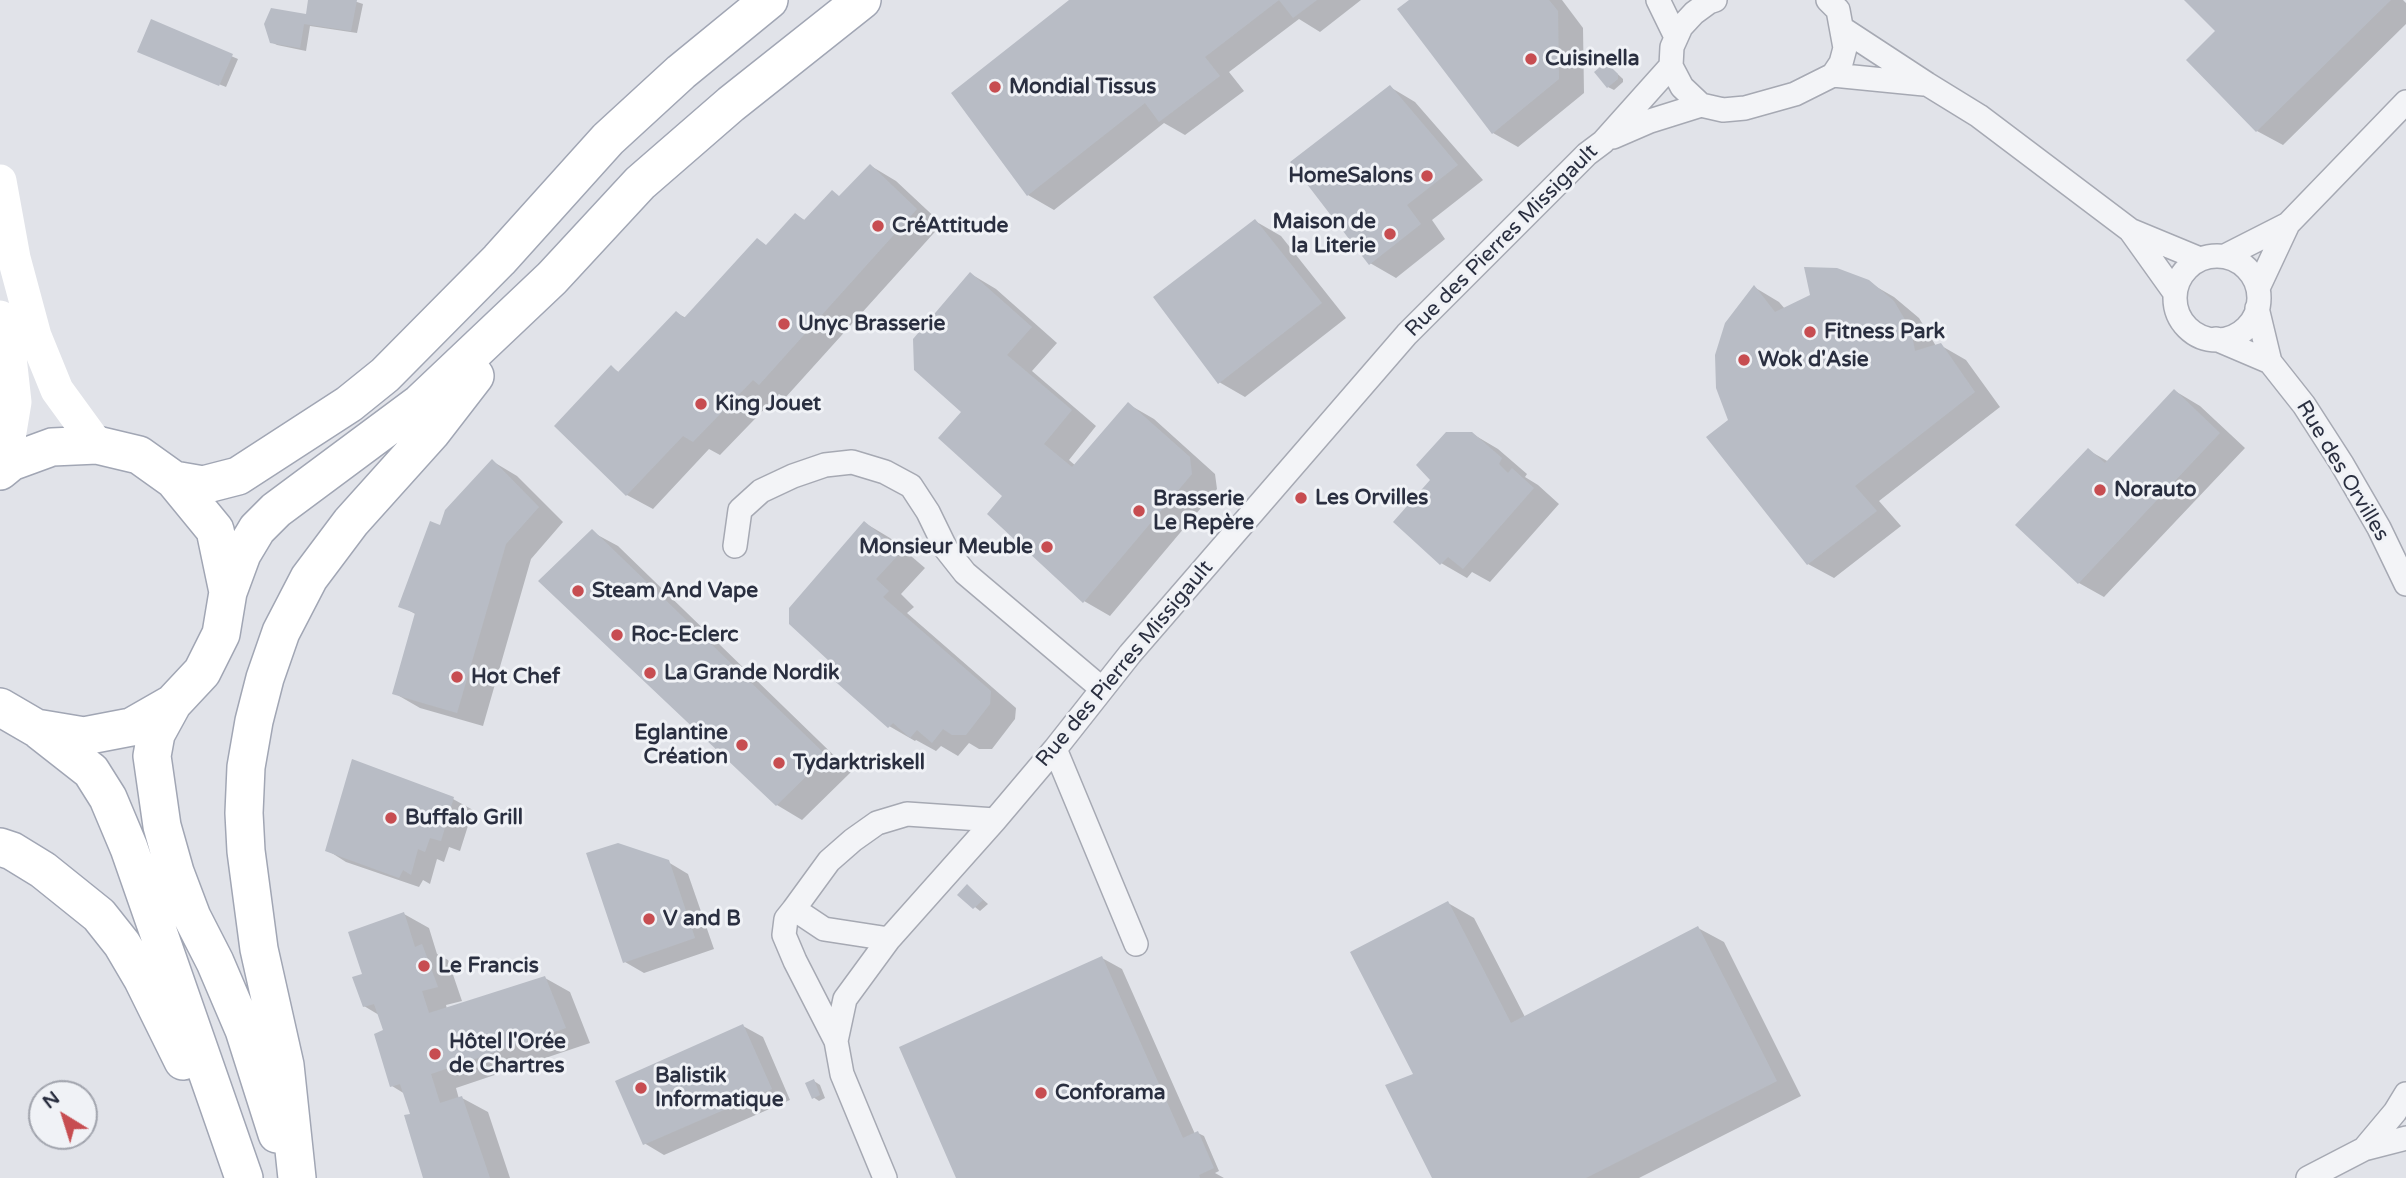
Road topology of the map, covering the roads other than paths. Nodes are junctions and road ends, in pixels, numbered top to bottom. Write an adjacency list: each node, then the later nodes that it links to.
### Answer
1 (769, 0): 28 (main road)
2 (862, 0): 19 (main road)
3 (1658, 0): 7 (street)
4 (1828, 0): 6 (street)
5 (1710, 1): 7 (street)
6 (1843, 29): 9 (street); 10 (street)
7 (1676, 37): 8 (street)
8 (1671, 66): 12 (street); 13 (street, Rue des Pierres Missigault)
9 (1833, 75): 10 (street); 12 (street)
10 (1927, 85): 16 (street)
11 (2406, 102): 15 (street)
12 (1701, 105): 13 (street, Rue des Pierres Missigault)
13 (1604, 142): 32 (street, Rue des Pierres Missigault)
14 (0, 181): 25 (main road)
15 (2288, 224): 17 (street); 21 (street)
16 (2130, 230): 18 (street); 20 (street)
17 (2225, 256): 18 (street); 21 (street)
18 (2200, 259): 20 (street)
19 (552, 278): 31 (main road); 48 (main road)
20 (2175, 293): 23 (street)
21 (2258, 298): 23 (street); 24 (street, Rue des Orvilles)
22 (0, 317): 26 (main road)
23 (2216, 339): 24 (street, Rue des Orvilles)
24 (2270, 362): 30 (street, Rue des Orvilles)
25 (97, 444): 27 (main road); 28 (main road)
26 (0, 461)
27 (0, 471)
28 (174, 480): 31 (main road)
29 (735, 546): 32 (street)
30 (2406, 584)
31 (228, 592): 33 (main road)
32 (1101, 688): 36 (street, Rue des Pierres Missigault)
33 (173, 704): 35 (main road); 47 (main road)
34 (0, 707): 35 (main road)
35 (36, 728): 46 (main road)
36 (1055, 749): 37 (street, Rue des Pierres Missigault); 41 (street)
37 (995, 820): 39 (street); 40 (street, Rue des Pierres Missigault)
38 (0, 847): 46 (main road)
39 (794, 909): 40 (street); 42 (street)
40 (889, 939): 42 (street, Rue des Pierres Missigault)
41 (1136, 944)
42 (836, 1041): 49 (street, Rue des Pierres Missigault)
43 (2406, 1094): 45 (street)
44 (2406, 1138): 45 (street)
45 (2364, 1149): 50 (street)
46 (238, 1163)
47 (291, 1178)
48 (297, 1178)
49 (885, 1178)
50 (2308, 1178)

